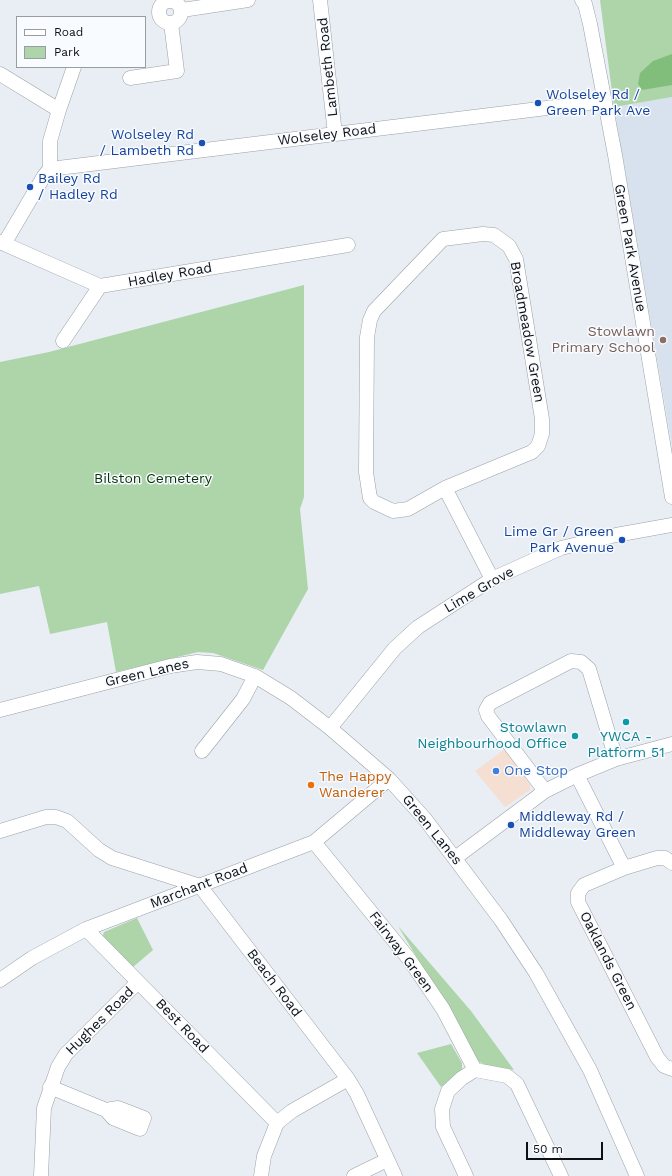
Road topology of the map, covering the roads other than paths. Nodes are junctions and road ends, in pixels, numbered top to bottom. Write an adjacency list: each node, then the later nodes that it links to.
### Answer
1 (248, 0): 4 (street)
2 (320, 0): 11 (street, Lambeth Road)
3 (582, 0): 9 (street, Green Park Avenue)
4 (182, 10): 5 (street); 5 (street)
5 (171, 23): 8 (street)
6 (74, 68): 10 (street)
7 (0, 74): 10 (street)
8 (130, 78)
9 (604, 100): 11 (street, Wolseley Road); 18 (street, Green Park Avenue)
10 (59, 110): 12 (street)
11 (335, 134): 12 (street, Wolseley Road)
12 (50, 169): 13 (street)
13 (2, 243): 15 (street)
14 (348, 245): 15 (street, Hadley Road)
15 (100, 286): 16 (street)
16 (63, 341)
17 (445, 488): 17 (street, Broadmeadow Green); 20 (street)
18 (672, 497)
19 (672, 525): 20 (street, Lime Grove)
20 (492, 579): 23 (street, Lime Grove)
21 (255, 676): 22 (street, Green Lanes); 23 (street, Green Lanes); 25 (street)
22 (0, 710)
23 (330, 728): 28 (street, Green Lanes)
24 (672, 744): 26 (street)
25 (202, 751)
26 (616, 759): 27 (street); 29 (street)
27 (577, 775): 29 (street); 34 (street)
28 (389, 779): 31 (street, Marchant Road); 32 (street, Green Lanes)
29 (545, 791): 32 (street)
30 (0, 831): 35 (street)
31 (314, 842): 35 (street, Marchant Road); 40 (street, Fairway Green)
32 (455, 858): 52 (street, Green Lanes)
33 (672, 863): 34 (street, Oaklands Green)
34 (624, 868): 39 (street, Oaklands Green)
35 (200, 886): 36 (street, Marchant Road); 41 (street, Beach Road)
36 (86, 929): 37 (street, Marchant Road); 38 (street, Best Road)
37 (0, 980)
38 (138, 982): 42 (street, Hughes Road); 44 (street, Best Road)
39 (672, 1069)
40 (476, 1070): 50 (street); 51 (street)
41 (348, 1079): 44 (street); 45 (street, Beach Road)
42 (50, 1087): 43 (street); 46 (street, Hughes Road)
43 (106, 1110)
44 (277, 1123): 47 (street)
45 (387, 1160): 48 (street); 49 (street, Beach Road)
46 (40, 1176)
47 (261, 1176)
48 (354, 1176)
49 (395, 1176)
50 (466, 1176)
51 (561, 1176)
52 (637, 1176)

